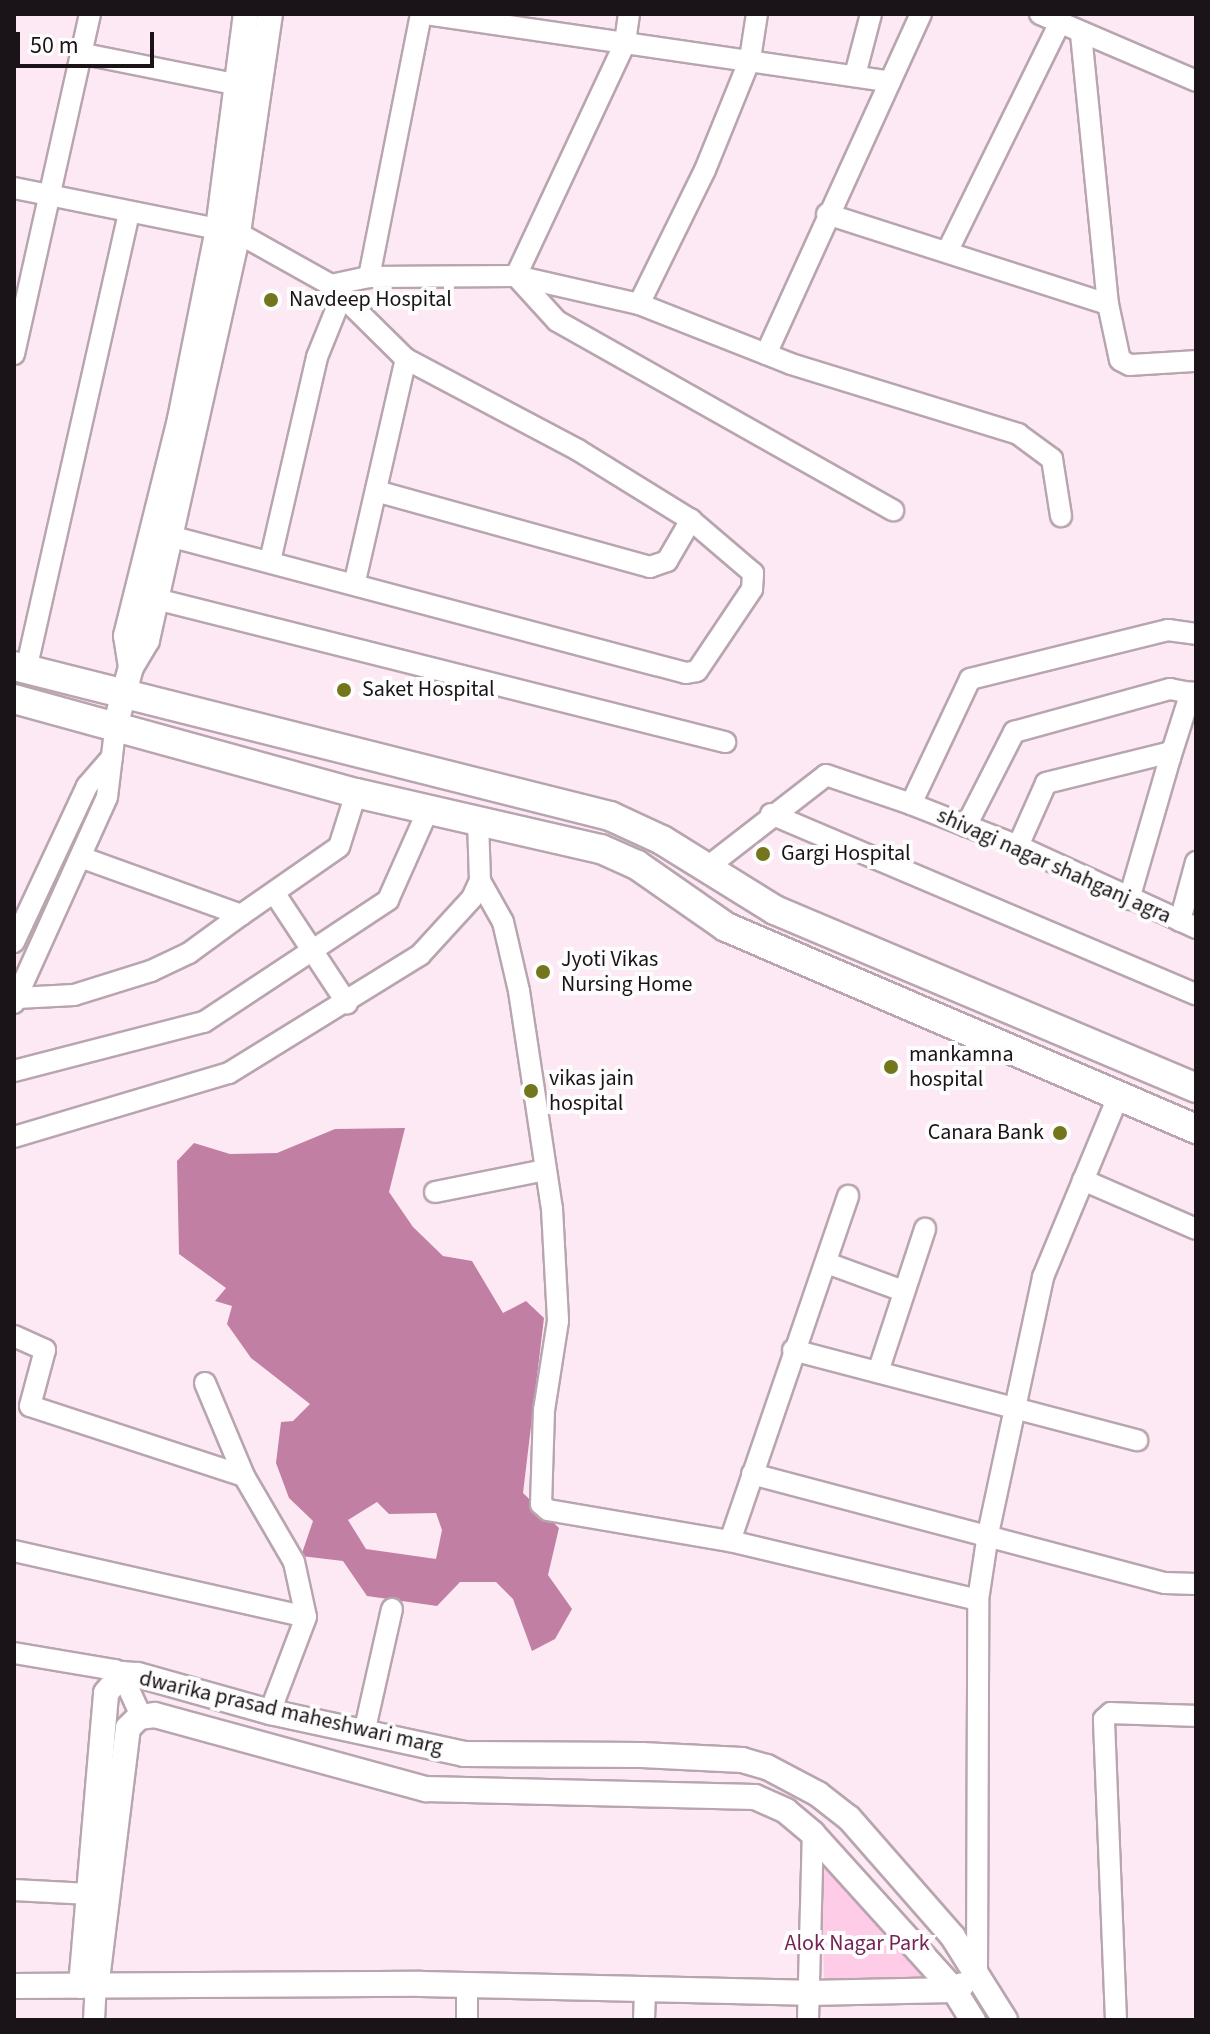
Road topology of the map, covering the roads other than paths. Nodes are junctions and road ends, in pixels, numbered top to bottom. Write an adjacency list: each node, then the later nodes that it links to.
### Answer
1 (90, 14): 13 (street)
2 (246, 14): 18 (street)
3 (270, 14): 18 (street)
4 (424, 14): 12 (street); 26 (street)
5 (629, 14): 12 (street)
6 (757, 14): 14 (street)
7 (871, 14): 15 (street)
8 (921, 14): 17 (street)
9 (1040, 14): 10 (street)
10 (1059, 24): 11 (street); 24 (street)
11 (1081, 34): 16 (street); 29 (street)
12 (625, 43): 14 (street); 25 (street)
13 (84, 54): 18 (street); 20 (street)
14 (750, 59): 15 (street); 28 (street)
15 (855, 75): 17 (street)
16 (1196, 81)
17 (890, 82): 22 (street)
18 (249, 87): 23 (street)
19 (14, 188): 20 (street)
20 (52, 197): 21 (street); 30 (street)
21 (129, 212): 23 (street); 43 (street)
22 (827, 214): 24 (street); 31 (street)
23 (228, 231): 27 (street); 38 (street)
24 (948, 250): 29 (street)
25 (516, 276): 26 (street); 28 (street); 35 (street)
26 (369, 277): 27 (street)
27 (336, 290): 32 (street); 39 (street)
28 (639, 304): 31 (street)
29 (1108, 304): 33 (street)
30 (14, 354)
31 (766, 354): 36 (street)
32 (406, 359): 34 (street); 37 (street)
33 (1196, 361)
34 (376, 491): 37 (street); 40 (street)
35 (893, 510)
36 (1061, 516)
37 (691, 520): 40 (street)
38 (162, 534): 39 (street); 41 (street); 44 (street)
39 (270, 561): 40 (street)
40 (355, 581)
41 (156, 599): 44 (street); 48 (street)
42 (1196, 634): 52 (street, shivagi nagar shahganj agra)
43 (20, 668): 44 (main road)
44 (128, 680): 47 (street); 60 (main road)
45 (1193, 693): 50 (street); 56 (street)
46 (14, 699): 47 (main road)
47 (116, 723): 49 (street); 51 (main road)
48 (725, 742)
49 (112, 757): 58 (street); 66 (street)
50 (1170, 758): 57 (street); 63 (street)
51 (356, 793): 53 (main road); 62 (street)
52 (911, 804): 54 (street, shivagi nagar shahganj agra); 56 (street, shivagi nagar shahganj agra)
53 (429, 808): 55 (main road); 67 (street)
54 (771, 814): 60 (street, shivagi nagar shahganj agra); 68 (street)
55 (478, 820): 61 (street); 73 (main road)
56 (966, 826): 57 (street, shivagi nagar shahganj agra)
57 (1018, 846): 63 (street, shivagi nagar shahganj agra)
58 (83, 858): 64 (street); 69 (street)
59 (1196, 862): 65 (street)
60 (705, 869): 72 (main road)
61 (480, 881): 70 (street); 76 (street)
62 (275, 894): 64 (street); 67 (street)
63 (1129, 899): 65 (street, shivagi nagar shahganj agra)
64 (241, 915): 69 (street)
65 (1188, 925)
66 (14, 942)
67 (313, 951): 70 (street); 71 (street)
68 (1196, 994)
69 (15, 1000)
70 (347, 1003): 75 (street)
71 (14, 1071)
72 (1196, 1088)
73 (1118, 1097): 74 (main road); 77 (street)
74 (1196, 1129)
75 (14, 1137)
76 (545, 1170): 78 (street); 94 (street)
77 (1083, 1180): 81 (street); 88 (street)
78 (435, 1192)
79 (848, 1196): 82 (street)
80 (925, 1229): 83 (street)
81 (1196, 1229)
82 (827, 1263): 83 (street); 85 (street)
83 (903, 1291): 86 (street)
84 (14, 1336): 89 (street)
85 (793, 1350): 86 (street); 91 (street)
86 (878, 1372): 88 (street)
87 (205, 1383): 92 (street)
88 (1018, 1408): 90 (street); 93 (street)
89 (22, 1412): 92 (street)
90 (1137, 1440)
91 (752, 1474): 93 (street); 94 (street)
92 (244, 1476): 99 (street)
93 (988, 1534): 96 (street); 97 (street)
94 (730, 1541): 97 (street)
95 (14, 1551): 99 (street)
96 (1196, 1584)
97 (978, 1600): 109 (street)
98 (392, 1609): 105 (street)
99 (306, 1617): 102 (street)
100 (15, 1660): 101 (street)
101 (122, 1674): 102 (street, dwarika prasad maheshwari marg); 103 (street); 108 (street, dwarika prasad maheshwari marg)
102 (270, 1712): 105 (street, dwarika prasad maheshwari marg)
103 (141, 1716): 106 (street, dwarika prasad maheshwari marg); 112 (street, dwarika prasad maheshwari marg)
104 (1196, 1716): 122 (street)
105 (364, 1733): 109 (street, dwarika prasad maheshwari marg)
106 (813, 1834): 114 (street, dwarika prasad maheshwari marg); 115 (street)
107 (14, 1890): 108 (street)
108 (89, 1894): 112 (street, dwarika prasad maheshwari marg)
109 (977, 1973): 114 (street); 121 (street, dwarika prasad maheshwari marg)
110 (467, 1985): 112 (street); 113 (street); 118 (street)
111 (14, 1986): 112 (street)
112 (89, 1986): 117 (street)
113 (645, 1987): 115 (street); 119 (street)
114 (954, 1990): 115 (street); 116 (street, dwarika prasad maheshwari marg)
115 (807, 1993): 120 (street)
116 (970, 2018)
117 (94, 2020)
118 (467, 2020)
119 (644, 2020)
120 (808, 2020)
121 (1005, 2020)
122 (1116, 2020)

